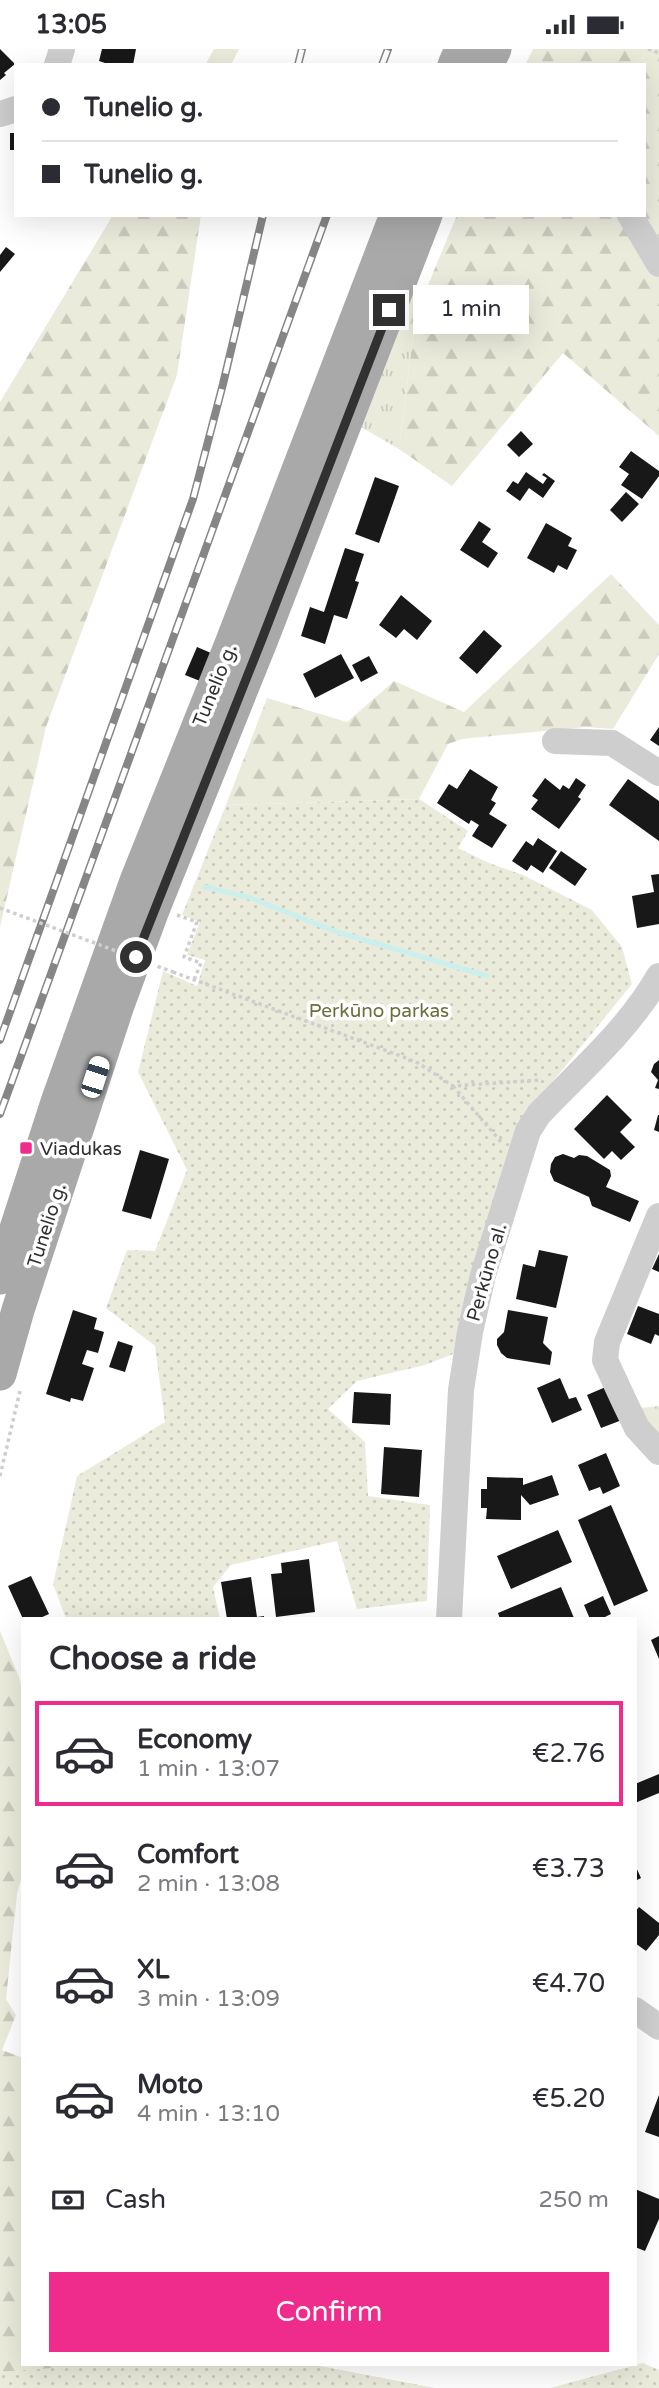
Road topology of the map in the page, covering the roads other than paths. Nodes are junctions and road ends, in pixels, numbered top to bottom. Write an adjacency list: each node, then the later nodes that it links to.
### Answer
1 (395, 217): 9 (main road, Tunelio g.)
2 (425, 217): 10 (main road, Tunelio g.)
3 (631, 217): 4 (street)
4 (659, 264)
5 (555, 741): 6 (street)
6 (659, 772)
7 (659, 976): 12 (street, Perkūno al.)
8 (659, 1216): 11 (street)
9 (0, 1278)
10 (11, 1377)
11 (659, 1453)
12 (449, 1617)
13 (637, 2011): 14 (street)
14 (659, 2027)

